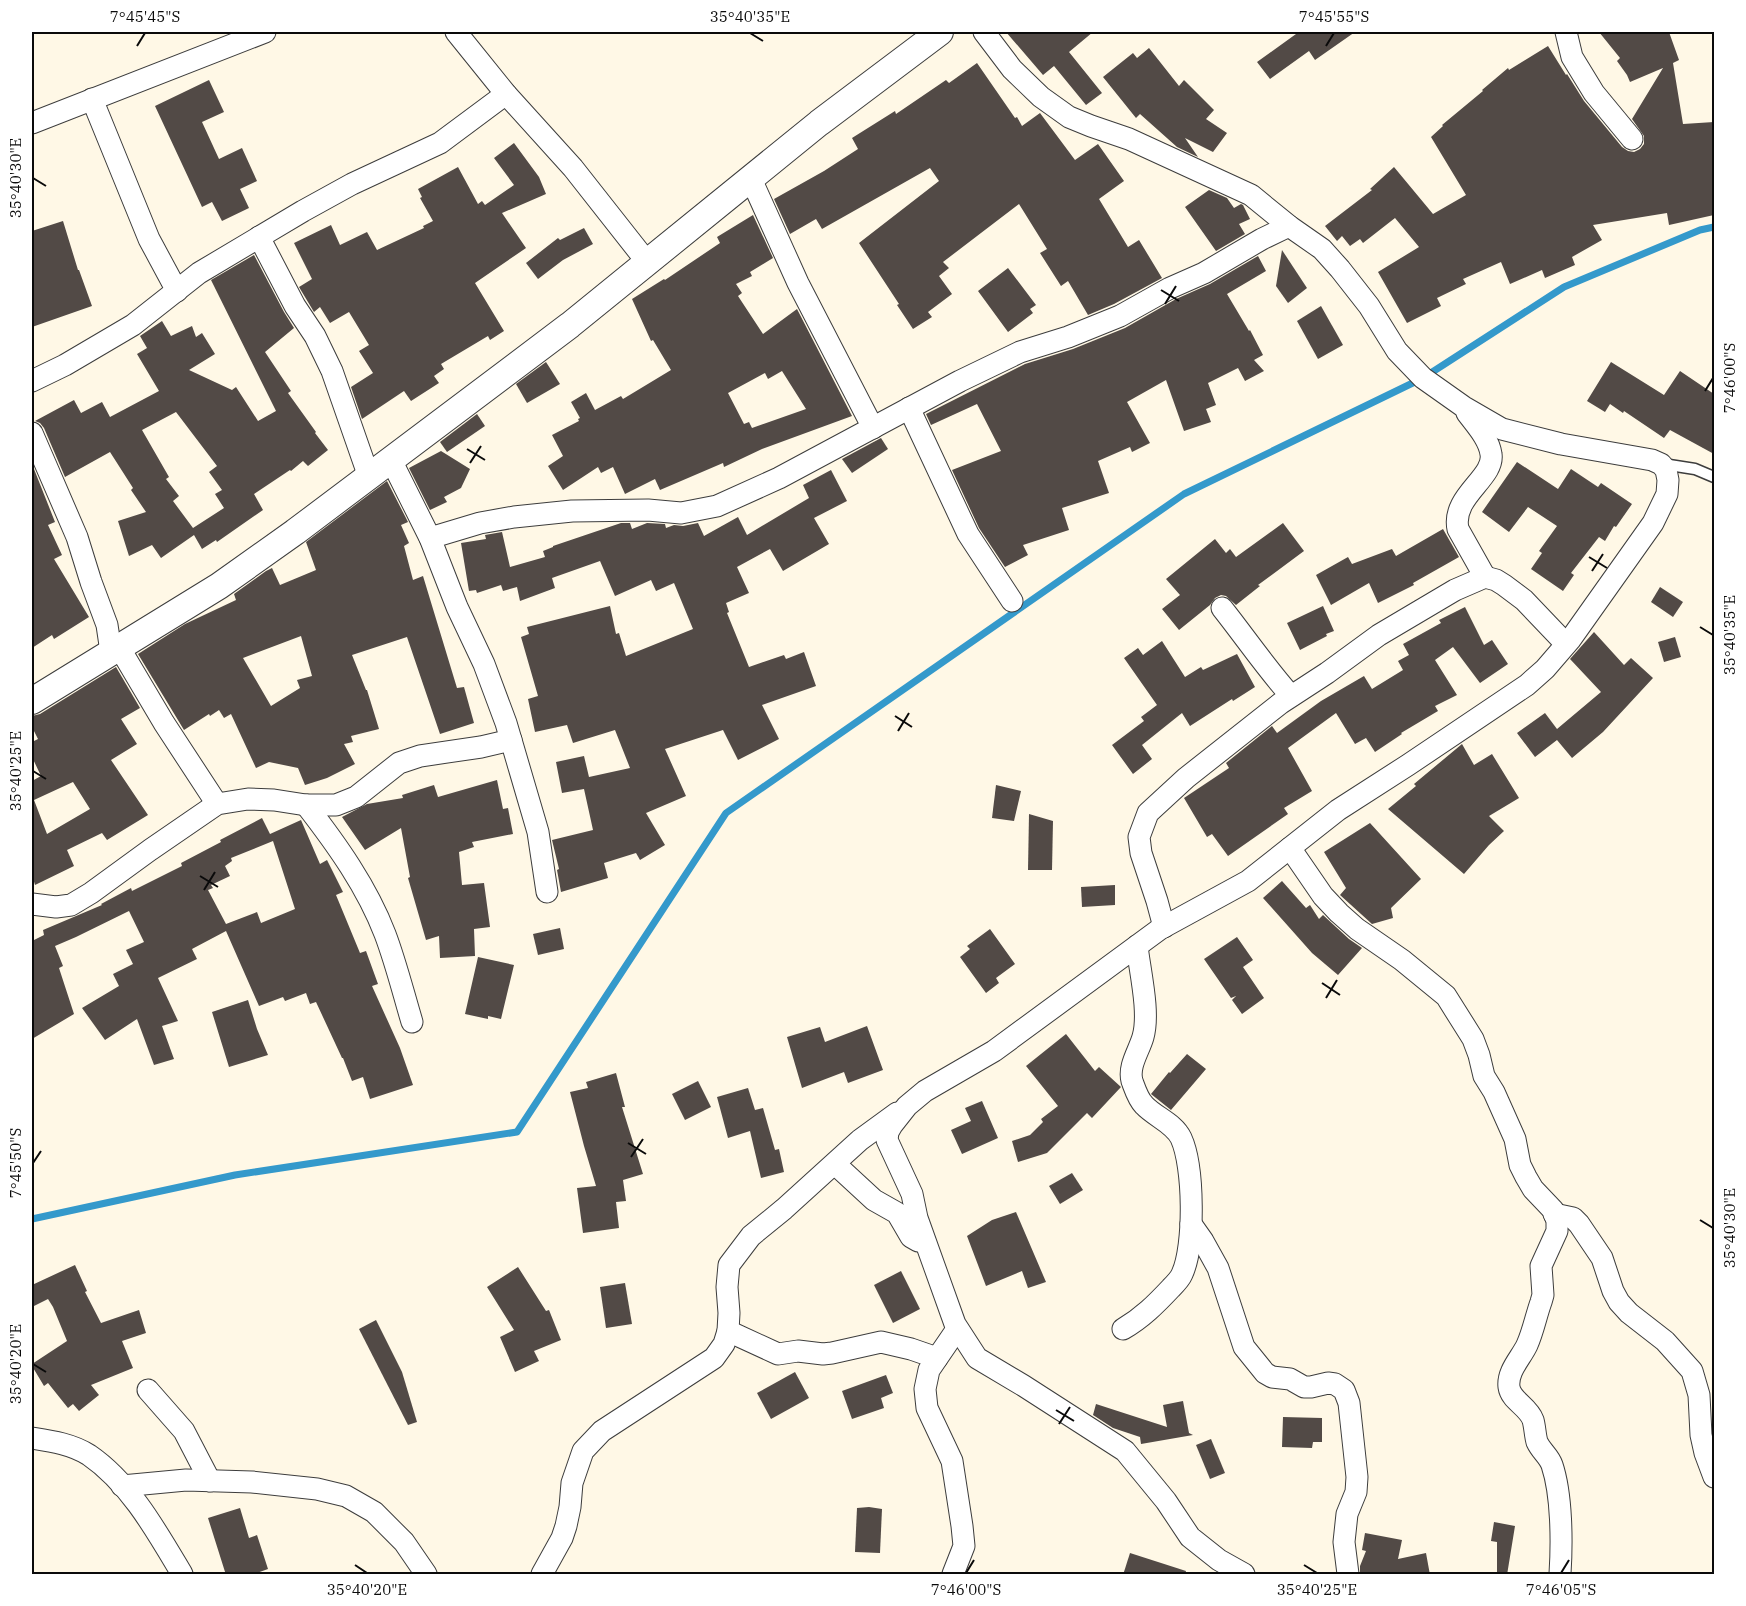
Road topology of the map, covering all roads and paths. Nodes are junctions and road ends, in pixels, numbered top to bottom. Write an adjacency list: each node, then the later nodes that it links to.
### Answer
1 (265, 32): 7 (street)
2 (456, 32): 6 (street)
3 (940, 32): 10 (street)
4 (984, 32): 11 (street)
5 (1566, 32): 9 (street)
6 (506, 94): 12 (street); 13 (street)
7 (92, 99): 8 (street); 14 (street)
8 (32, 123)
9 (1632, 139)
10 (751, 179): 13 (street); 18 (street)
11 (1289, 226): 16 (street); 17 (street)
12 (259, 237): 14 (street); 22 (street)
13 (647, 262): 20 (street)
14 (177, 291): 15 (street)
15 (32, 381)
16 (1464, 407): 21 (street); 25 (street)
17 (909, 408): 18 (street); 26 (street)
18 (873, 428): 24 (street)
19 (32, 433): 29 (street)
20 (391, 460): 22 (street); 24 (street)
21 (1661, 464): 23 (lane); 28 (street)
22 (369, 477): 29 (street)
23 (1714, 477)
24 (430, 538): 32 (street)
25 (1485, 577): 28 (street); 30 (street)
26 (1012, 601)
27 (1222, 608): 30 (street)
28 (1566, 644): 35 (street)
29 (115, 650): 31 (street); 33 (street)
30 (1291, 696): 38 (street)
31 (32, 701)
32 (511, 740): 34 (street); 36 (street)
33 (217, 804): 34 (street); 37 (street)
34 (306, 805): 40 (street)
35 (1290, 848): 38 (street); 43 (street)
36 (548, 892)
37 (32, 904)
38 (1164, 927): 39 (street)
39 (1137, 946): 41 (street); 44 (street)
40 (412, 1022)
41 (907, 1106): 42 (street); 45 (street)
42 (835, 1164): 45 (street); 48 (street)
43 (1554, 1214): 52 (street); 61 (street)
44 (1191, 1224): 47 (street); 60 (street)
45 (927, 1244): 46 (street)
46 (957, 1329): 49 (street); 59 (street)
47 (1123, 1329)
48 (728, 1331): 49 (street); 57 (street)
49 (937, 1358): 58 (street)
50 (148, 1390): 53 (street)
51 (32, 1438): 54 (street)
52 (1714, 1477)
53 (210, 1481): 54 (street); 56 (street)
54 (122, 1486): 55 (street)
55 (182, 1575)
56 (426, 1575)
57 (542, 1575)
58 (953, 1575)
59 (1244, 1575)
60 (1348, 1575)
61 (1560, 1575)

